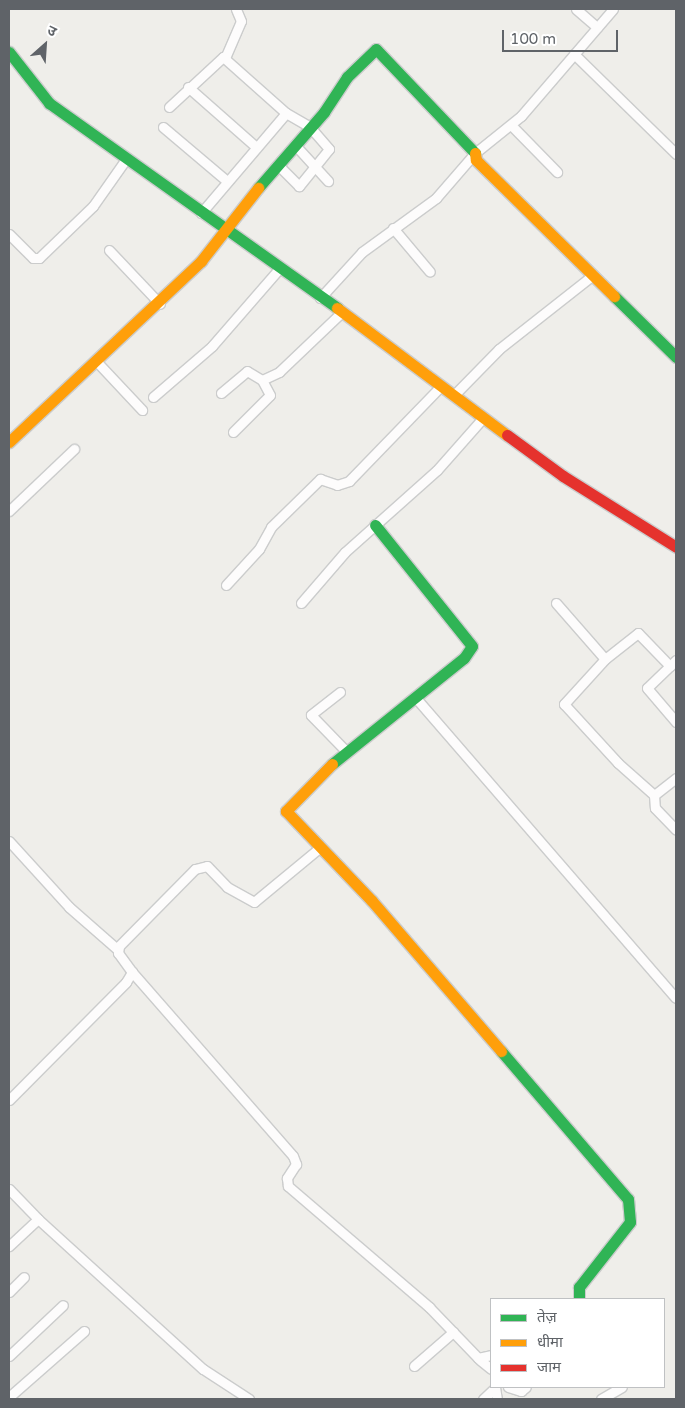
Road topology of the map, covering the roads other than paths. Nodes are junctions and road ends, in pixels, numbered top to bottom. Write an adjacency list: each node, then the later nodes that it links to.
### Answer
1 (236, 9): 7 (street)
2 (576, 9): 4 (street)
3 (613, 9): 4 (street)
4 (597, 27): 6 (street)
5 (9, 52): 18 (street)
6 (574, 54): 11 (street); 17 (street)
7 (225, 58): 8 (street); 10 (street)
8 (188, 88): 9 (street); 15 (street)
9 (169, 107)
10 (286, 113): 13 (street); 15 (street)
11 (511, 125): 16 (street); 21 (street)
12 (163, 127): 22 (street)
13 (310, 127): 14 (street); 16 (street); 20 (street)
14 (294, 145): 19 (street); 20 (street)
15 (256, 147): 22 (street)
16 (475, 154): 26 (street); 31 (street)
17 (676, 154)
18 (126, 159): 24 (street); 27 (street)
19 (278, 165): 20 (street); 25 (street)
20 (315, 169): 23 (street)
21 (556, 172)
22 (227, 181): 24 (street)
23 (328, 181)
24 (201, 213): 25 (street)
25 (226, 226): 29 (street); 33 (street)
26 (393, 228): 30 (street); 32 (street)
27 (9, 234)
28 (109, 250): 33 (street)
29 (279, 269): 32 (street); 41 (street)
30 (430, 272)
31 (593, 275): 35 (street); 40 (street)
32 (320, 298): 34 (street)
33 (160, 304): 36 (street)
34 (340, 314): 37 (street); 38 (street)
35 (676, 357)
36 (97, 362): 42 (street); 45 (street)
37 (262, 380): 39 (street); 44 (street)
38 (441, 386): 40 (street); 50 (street)
39 (221, 392)
40 (455, 394): 43 (street)
41 (153, 398)
42 (142, 410)
43 (483, 418): 48 (street); 49 (street)
44 (233, 432)
45 (9, 442)
46 (74, 449): 47 (street)
47 (9, 511)
48 (375, 525): 51 (street); 56 (street)
49 (676, 547)
50 (226, 585)
51 (301, 603)
52 (556, 603): 53 (street)
53 (605, 659): 54 (street); 60 (street)
54 (673, 663): 57 (street)
55 (340, 692): 58 (street)
56 (415, 697): 58 (street); 66 (street)
57 (676, 722)
58 (347, 752): 63 (street)
59 (676, 778): 60 (street)
60 (654, 795): 61 (street)
61 (676, 830)
62 (9, 842): 64 (street)
63 (318, 849): 64 (street); 73 (street)
64 (118, 949): 65 (street)
65 (132, 972): 67 (street); 76 (street)
66 (676, 998)
67 (9, 1100)
68 (9, 1189): 69 (street)
69 (38, 1219): 70 (street); 87 (street)
70 (9, 1246)
71 (24, 1277): 72 (street)
72 (9, 1292)
73 (579, 1298)
74 (64, 1305): 78 (street)
75 (84, 1331): 86 (street)
76 (453, 1332): 79 (street); 80 (street)
77 (490, 1355): 79 (street)
78 (9, 1356)
79 (480, 1360): 81 (street)
80 (414, 1366)
81 (490, 1368)
82 (494, 1388): 88 (street)
83 (511, 1388): 84 (street)
84 (525, 1388)
85 (620, 1388): 89 (street)
86 (9, 1398)
87 (249, 1399)
88 (483, 1399)
89 (600, 1399)

